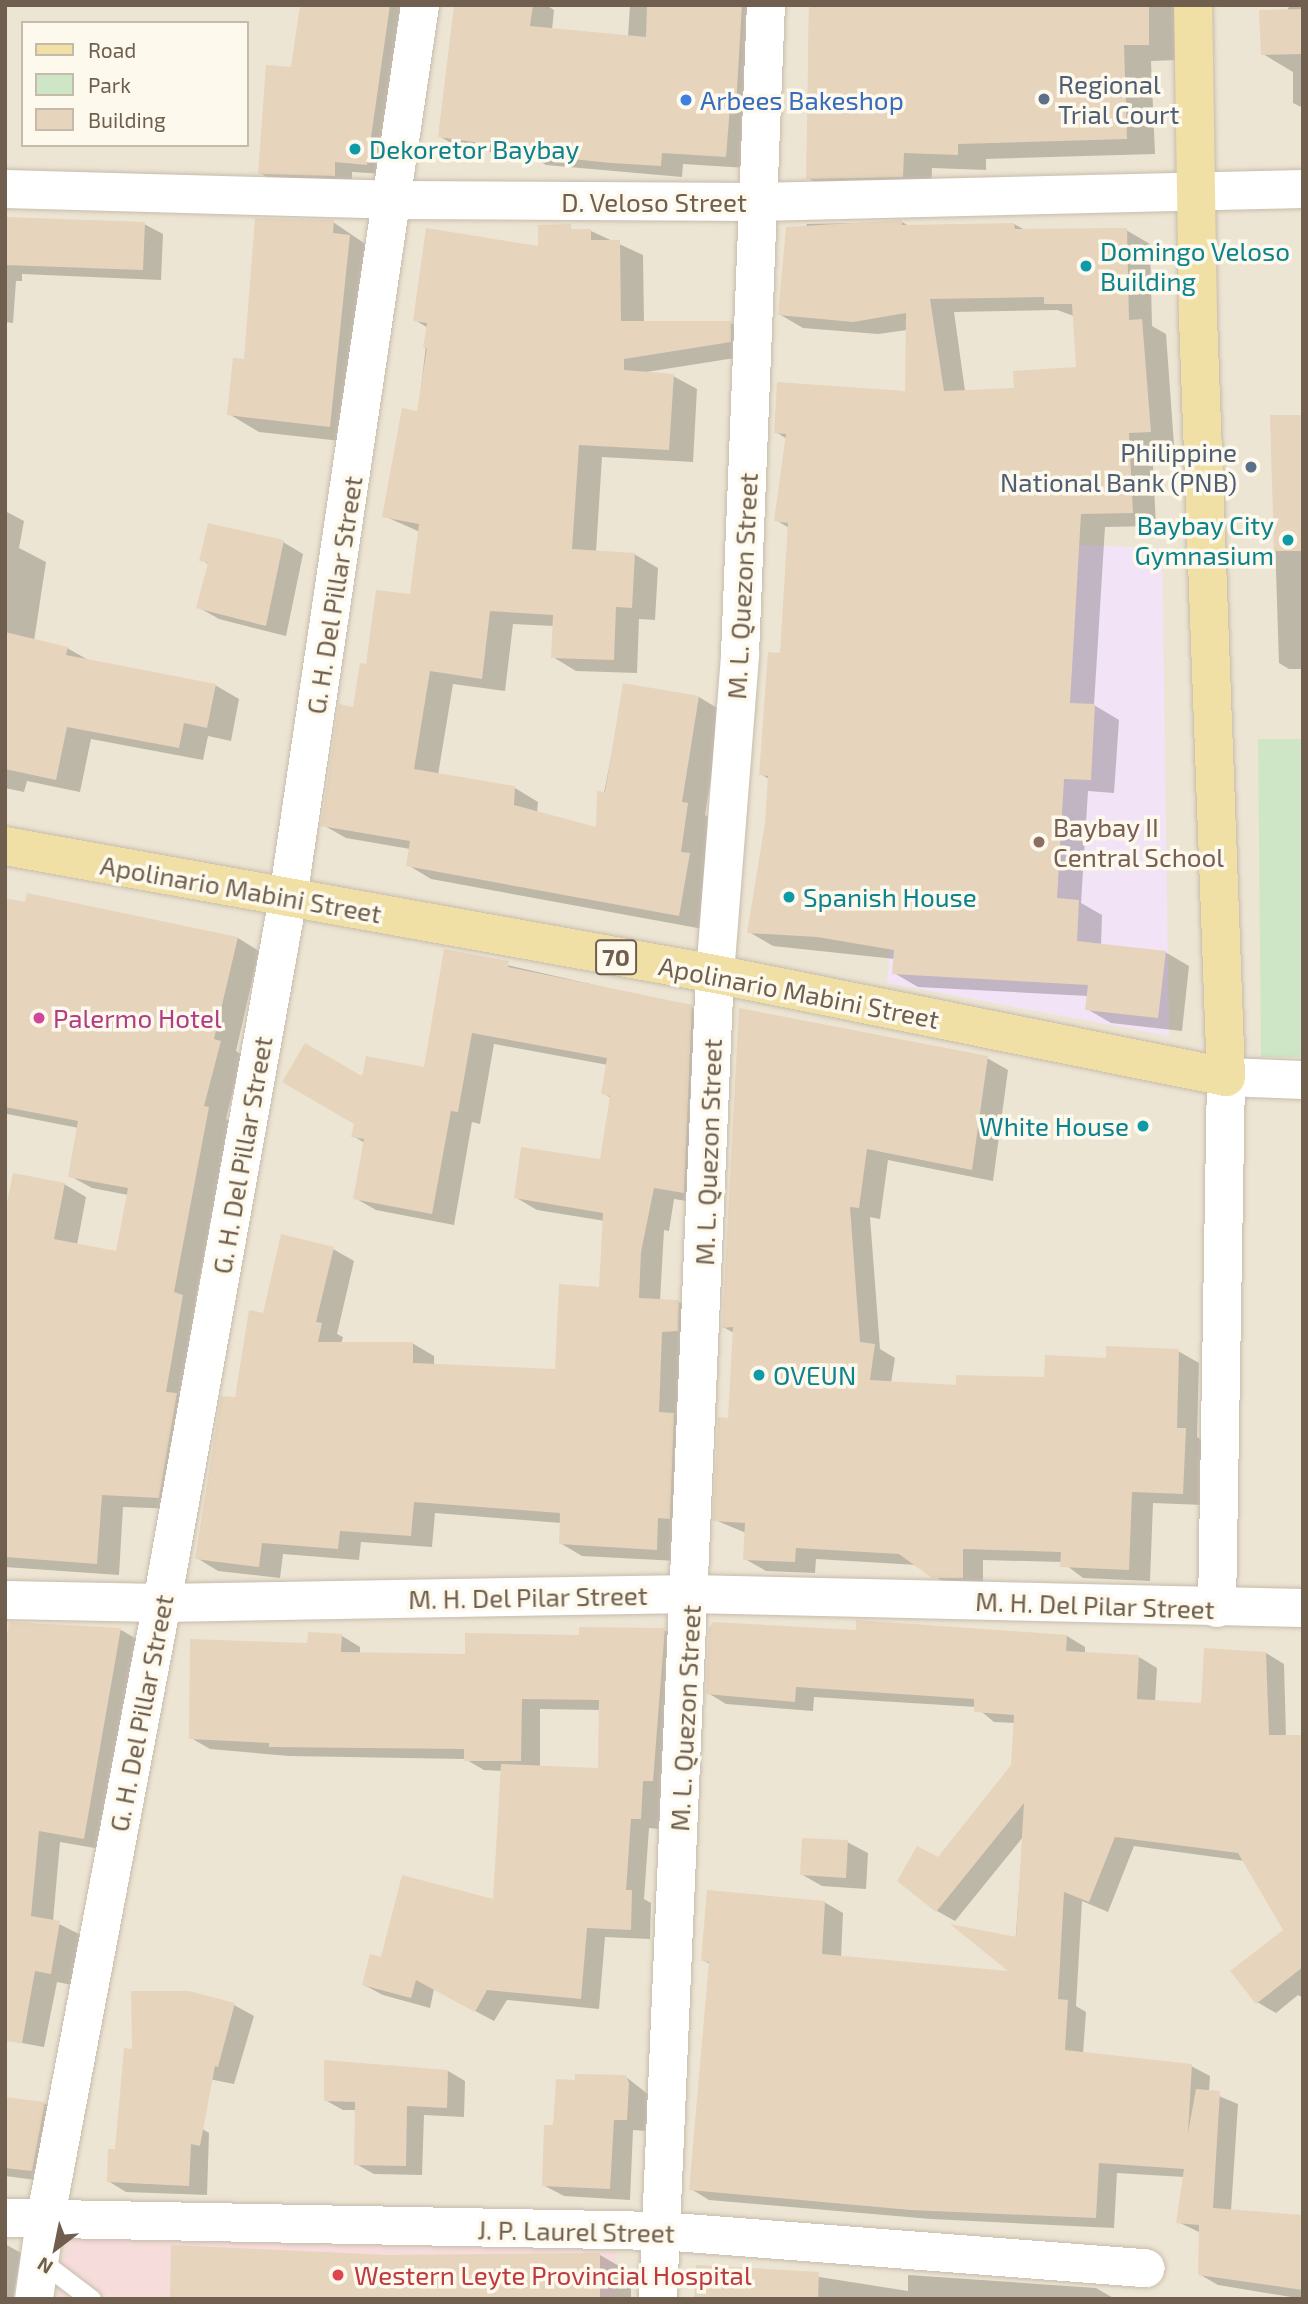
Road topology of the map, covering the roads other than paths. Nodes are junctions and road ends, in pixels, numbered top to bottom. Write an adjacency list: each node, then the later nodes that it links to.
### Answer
1 (420, 5): 7 (street, G. H. Del Pillar Street)
2 (766, 5): 8 (street, M. L. Quezon Street)
3 (1193, 5): 6 (main road)
4 (5, 189): 7 (street, D. Veloso Street)
5 (1303, 189): 6 (street, D. Veloso Street)
6 (1194, 190): 8 (street, D. Veloso Street); 12 (main road)
7 (393, 200): 8 (street, D. Veloso Street); 10 (street, G. H. Del Pillar Street)
8 (758, 202): 11 (street, M. L. Quezon Street)
9 (5, 846): 10 (main road, Apolinario Mabini Street / 70)
10 (288, 898): 11 (main road, Apolinario Mabini Street / 70); 16 (street, G. H. Del Pillar Street)
11 (715, 974): 12 (main road, Apolinario Mabini Street / 70); 14 (street, M. L. Quezon Street)
12 (1226, 1077): 13 (street, Apolinario Mabini Street); 17 (street)
13 (1303, 1080)
14 (691, 1594): 16 (street, M. H. Del Pilar Street); 17 (street, M. H. Del Pilar Street); 21 (street, M. L. Quezon Street)
15 (5, 1600): 16 (street, M. H. Del Pilar Street)
16 (162, 1603): 20 (street, G. H. Del Pillar Street)
17 (1217, 1608): 18 (street, M. H. Del Pilar Street)
18 (1303, 1608)
19 (5, 2218): 20 (street, J. P. Laurel Street)
20 (45, 2221): 21 (street, J. P. Laurel Street); 22 (street, G. H. Del Pillar Street)
21 (661, 2231): 23 (street, J. P. Laurel Street); 26 (street, M. L. Quezon Street)
22 (41, 2261): 24 (street, G. H. Del Pillar Street); 25 (lane)
23 (1146, 2268)
24 (34, 2299)
25 (91, 2299)
26 (658, 2299)

